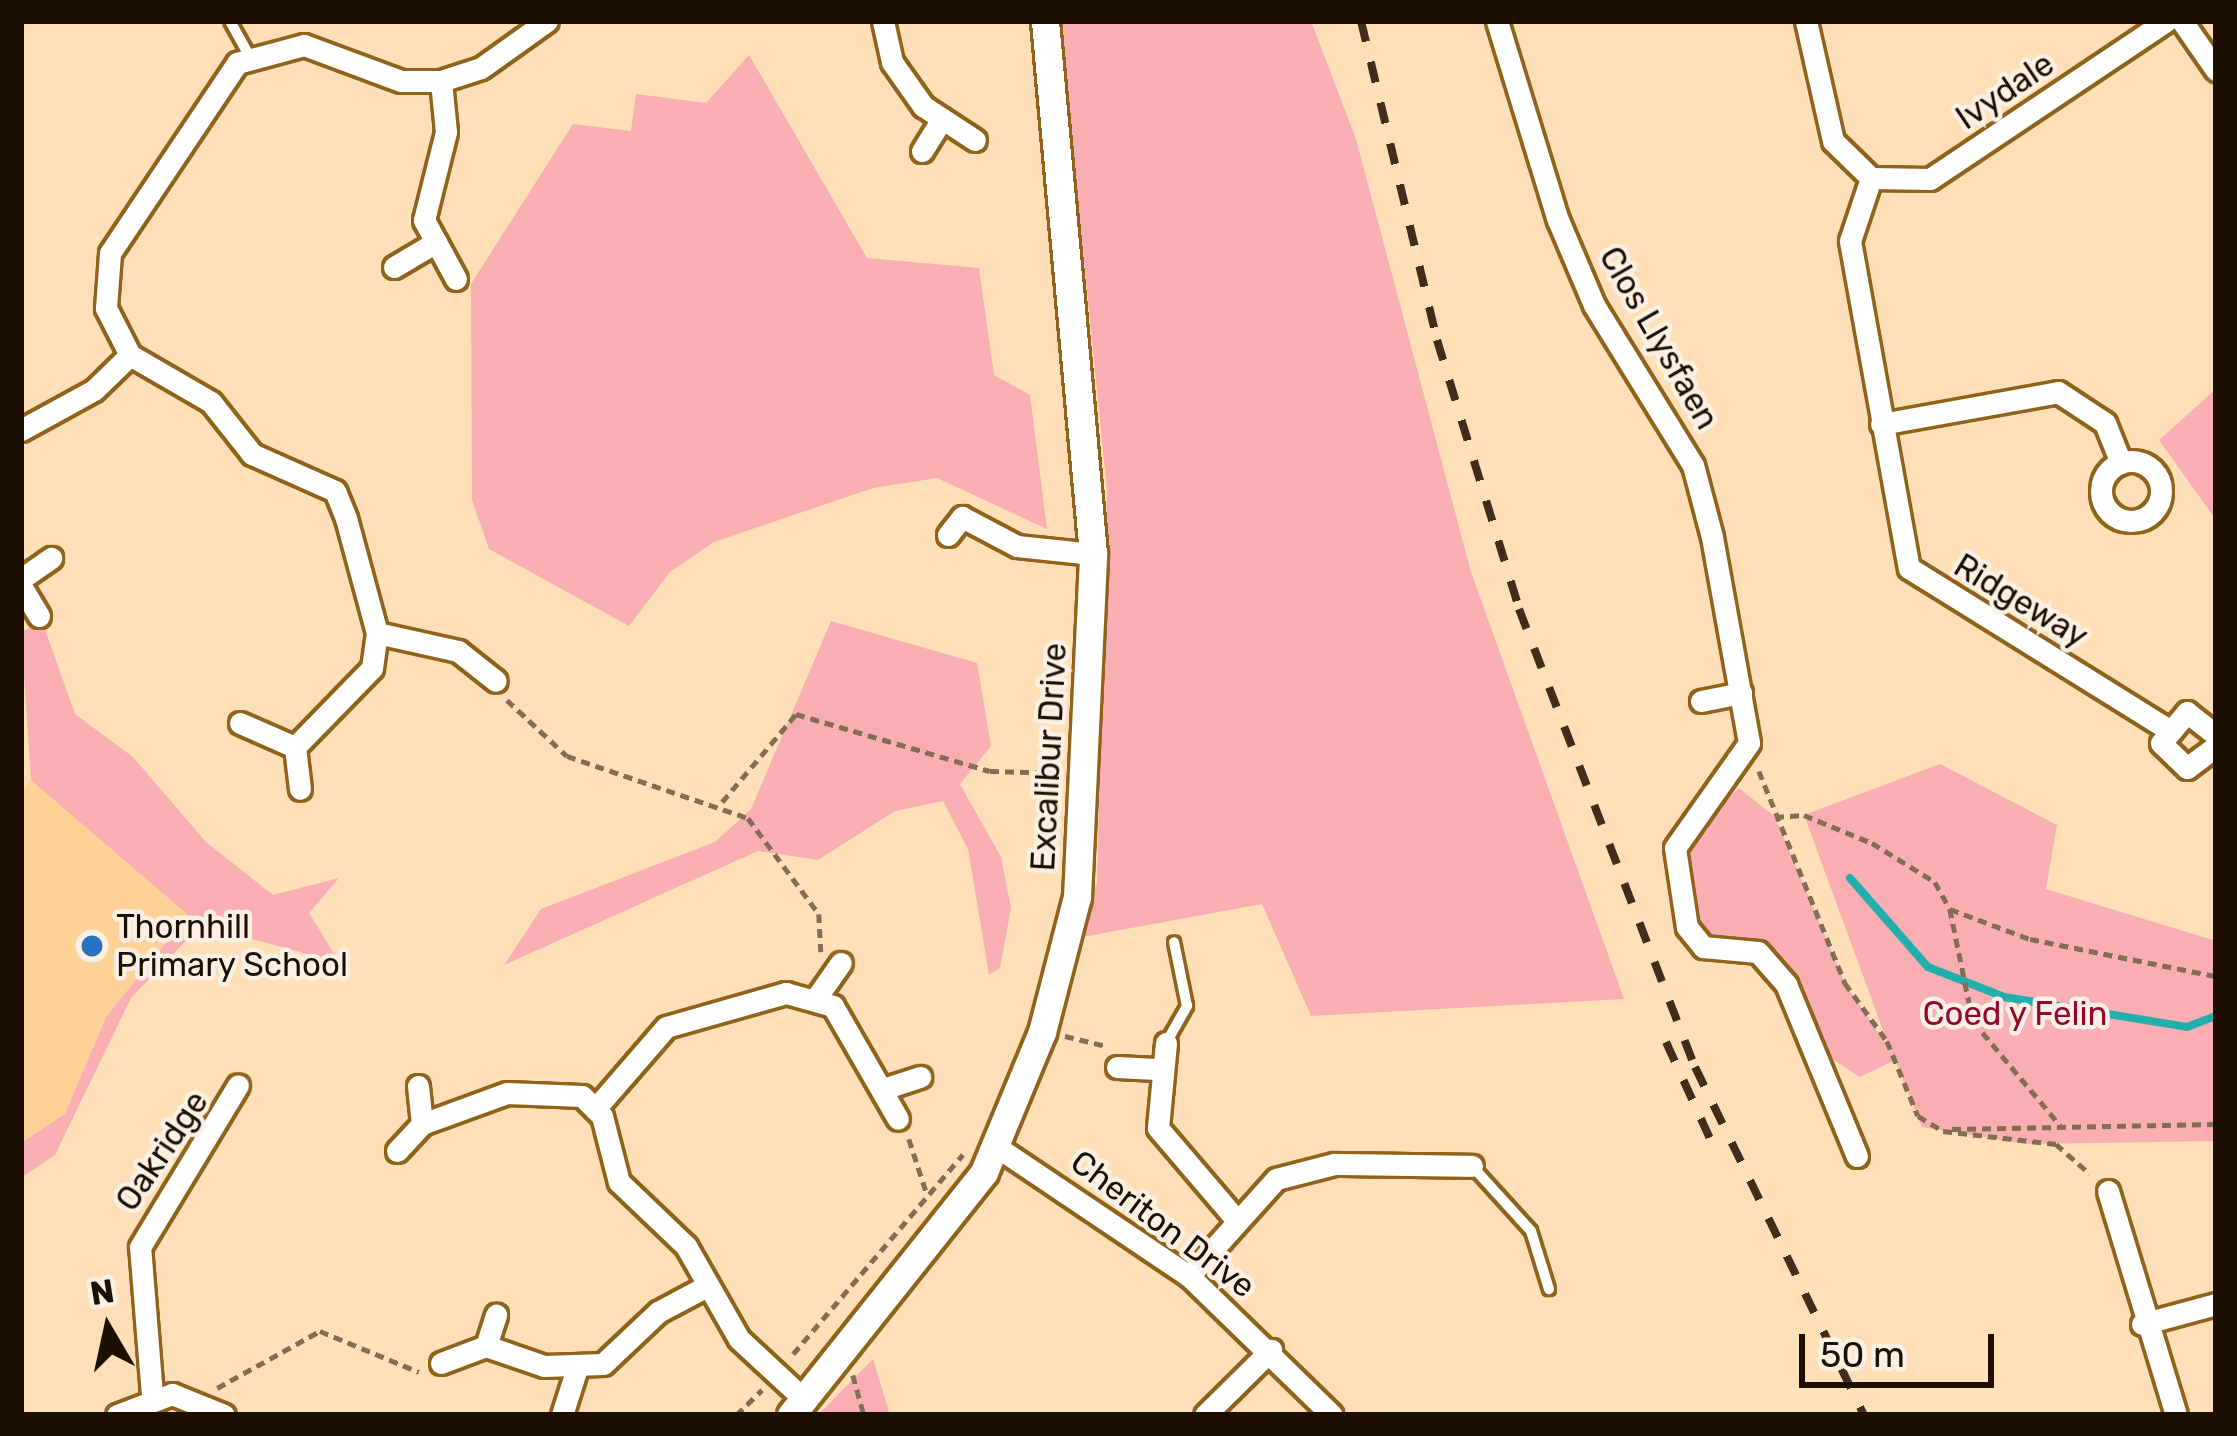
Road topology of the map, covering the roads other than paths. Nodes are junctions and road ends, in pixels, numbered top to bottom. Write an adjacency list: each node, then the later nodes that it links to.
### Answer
1 (230, 21): 9 (lane)
2 (547, 21): 11 (street)
3 (883, 21): 12 (street)
4 (1045, 21): 24 (street, Excalibur Drive)
5 (1497, 21): 30 (street, Clos Llysfaen)
6 (1806, 21): 15 (street)
7 (2166, 21): 15 (street, Ivydale)
8 (2182, 21): 10 (street)
9 (250, 57): 11 (street); 19 (street)
10 (2216, 70)
11 (441, 81): 16 (street)
12 (942, 118): 13 (street); 14 (street)
13 (975, 140)
14 (922, 151)
15 (1871, 178): 20 (street, Ridgeway)
16 (436, 242): 17 (street); 18 (street)
17 (394, 266)
18 (456, 279)
19 (130, 355): 21 (street); 28 (street)
20 (1881, 424): 22 (street); 33 (street, Ridgeway)
21 (21, 430)
22 (2121, 463)
23 (948, 535): 24 (street)
24 (1093, 554): 49 (street, Excalibur Drive)
25 (51, 558): 26 (street)
26 (21, 582): 27 (street)
27 (39, 616)
28 (377, 634): 29 (street); 36 (street)
29 (496, 681)
30 (1741, 693): 31 (street); 51 (street, Clos Llysfaen)
31 (1700, 701)
32 (240, 723): 36 (street)
33 (2164, 727): 34 (street, Ridgeway); 35 (street, Ridgeway)
34 (2216, 734)
35 (2216, 746)
36 (295, 747): 37 (street)
37 (300, 789)
38 (1174, 942): 39 (lane)
39 (1166, 1043): 41 (street)
40 (1117, 1067): 41 (street)
41 (1156, 1069): 54 (street)
42 (920, 1077): 45 (street)
43 (238, 1085): 65 (street, Oakridge)
44 (418, 1086): 48 (street)
45 (886, 1088): 46 (street); 47 (street)
46 (595, 1109): 48 (street); 56 (street)
47 (898, 1119)
48 (422, 1124): 50 (street)
49 (997, 1147): 55 (street, Cheriton Drive); 66 (street, Excalibur Drive)
50 (397, 1151)
51 (1857, 1156)
52 (1472, 1166): 54 (street); 57 (lane)
53 (2108, 1191): 60 (street)
54 (1234, 1216): 55 (street)
55 (1189, 1276): 62 (street, Cheriton Drive)
56 (705, 1287): 64 (street); 66 (street)
57 (1549, 1289)
58 (2216, 1304): 60 (street)
59 (496, 1315): 61 (street)
60 (2142, 1324): 72 (street)
61 (486, 1346): 63 (street); 64 (street)
62 (1271, 1350): 70 (street); 71 (street, Cheriton Drive)
63 (442, 1363)
64 (576, 1371): 69 (street)
65 (152, 1395): 67 (street); 68 (street)
66 (798, 1408)
67 (215, 1409)
68 (117, 1415)
69 (562, 1415)
70 (1205, 1415)
71 (1332, 1415)
72 (2176, 1415)

